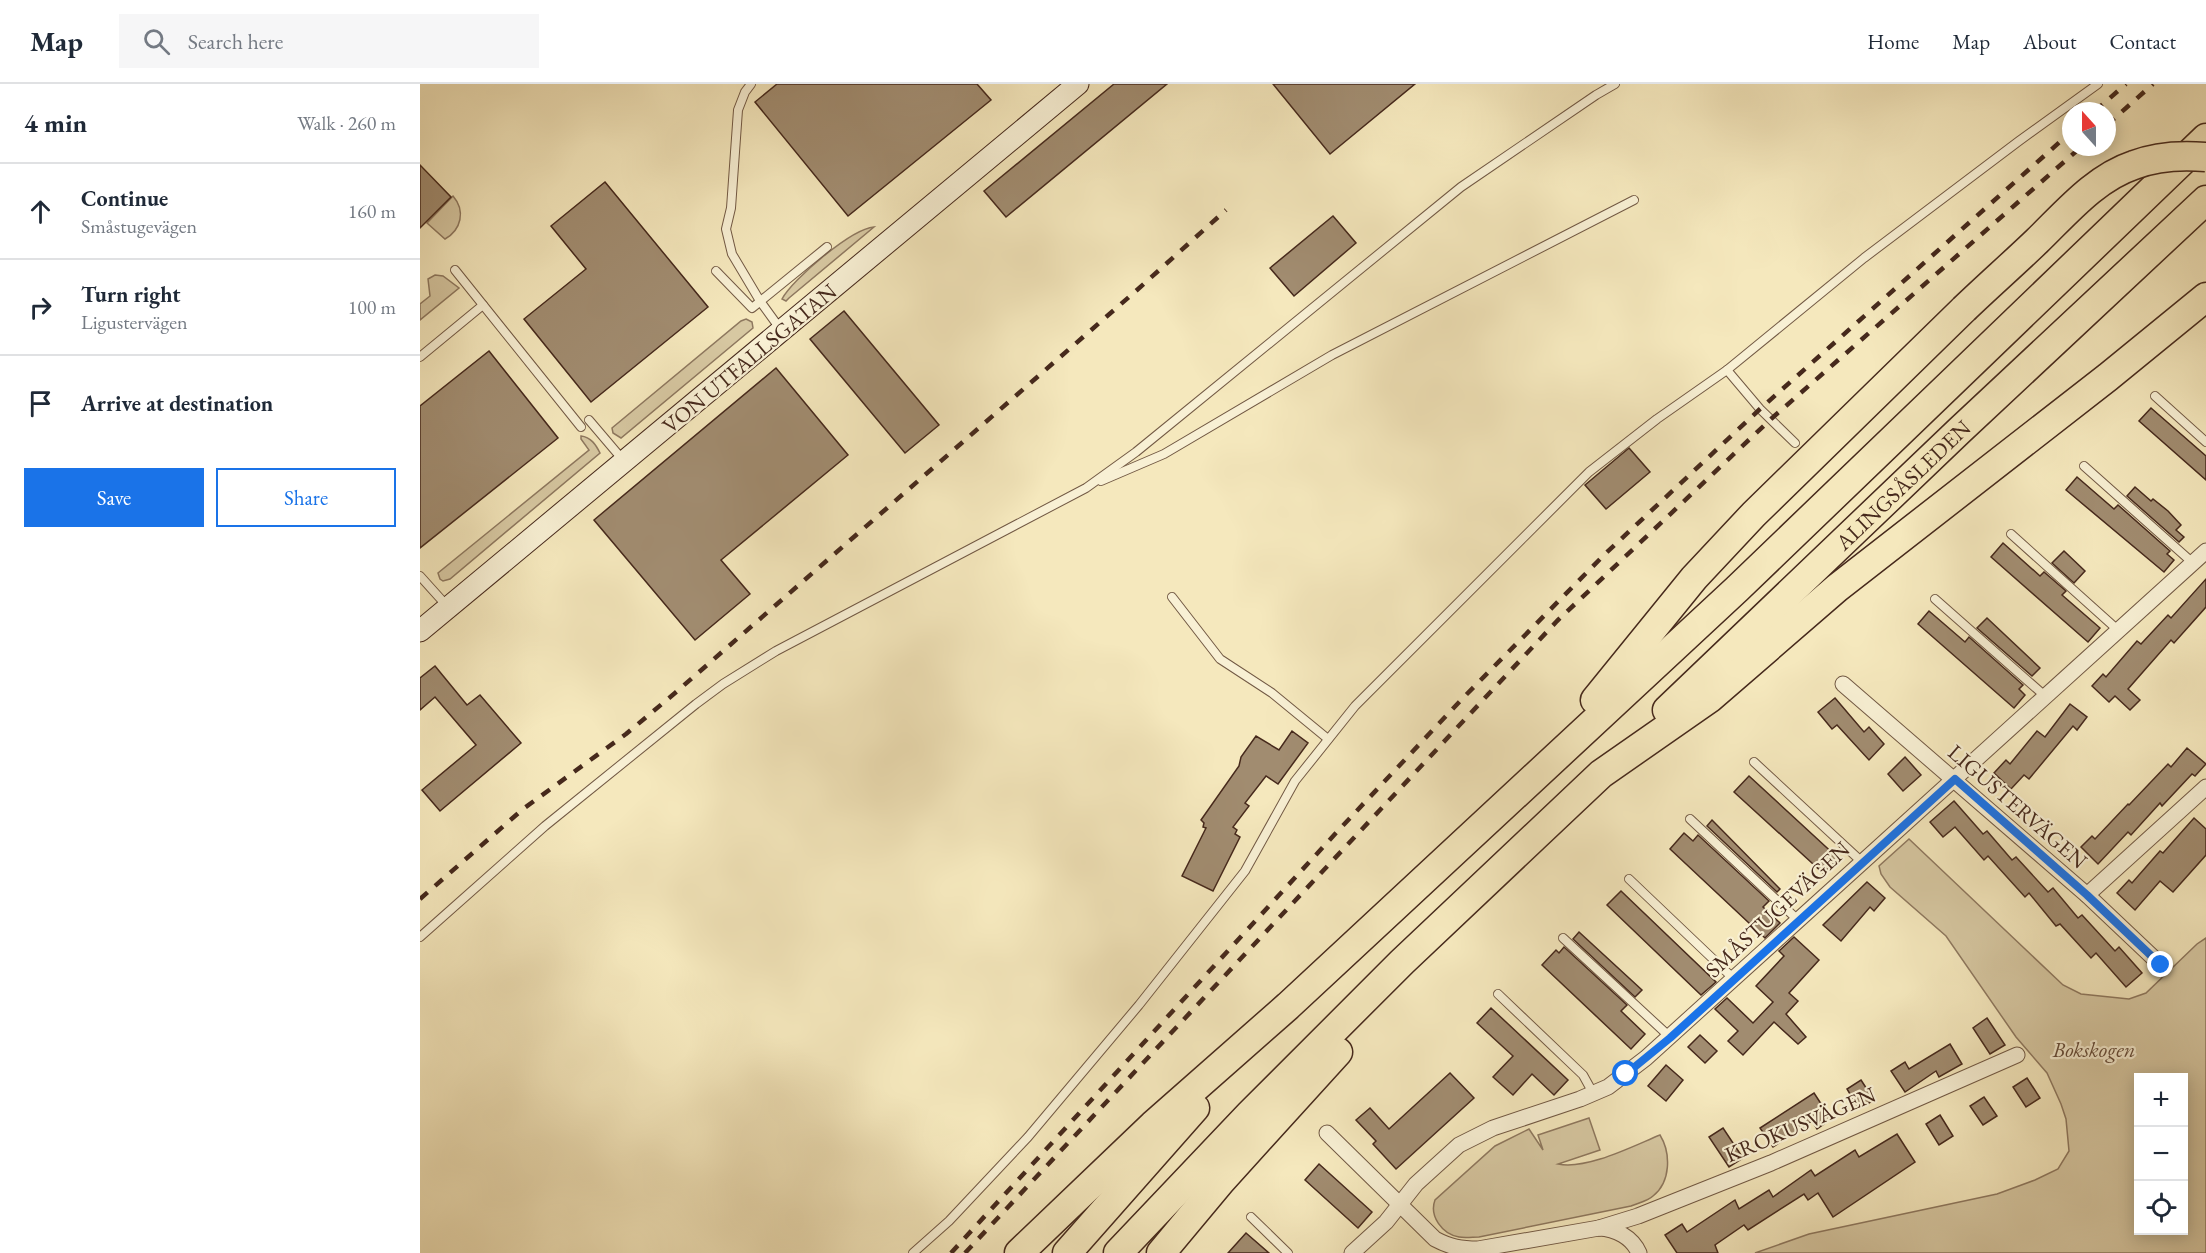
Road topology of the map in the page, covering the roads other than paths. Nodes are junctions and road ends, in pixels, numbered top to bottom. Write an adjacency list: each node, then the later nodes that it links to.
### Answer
1 (751, 84): 13 (lane)
2 (1078, 84): 15 (street, VON UTFALLSGATAN)
3 (1616, 84): 25 (lane)
4 (2098, 84): 17 (lane)
5 (2206, 138): 41 (highway)
6 (2206, 157): 41 (highway, bridge)
7 (1634, 200): 25 (lane)
8 (2206, 200): 39 (highway, ALINGSÅSLEDEN)
9 (827, 247): 13 (lane)
10 (455, 270): 14 (lane)
11 (716, 271): 13 (lane)
12 (2206, 297): 39 (highway)
13 (760, 301): 15 (lane)
14 (483, 305): 16 (lane); 20 (lane)
15 (782, 331): 23 (street, VON UTFALLSGATAN)
16 (420, 357)
17 (1727, 370): 22 (lane); 37 (lane)
18 (2155, 396): 21 (lane)
19 (589, 420): 23 (lane)
20 (581, 427)
21 (2206, 442)
22 (1795, 443)
23 (624, 462): 32 (street, VON UTFALLSGATAN)
24 (2084, 466): 28 (lane)
25 (1086, 488): 48 (lane)
26 (2012, 534): 34 (lane)
27 (2206, 551): 28 (street, SMÅSTUGEVÄGEN)
28 (2193, 563): 34 (street, SMÅSTUGEVÄGEN)
29 (420, 578): 32 (lane)
30 (1172, 597): 37 (lane)
31 (1935, 599): 36 (lane)
32 (448, 608): 33 (street, VON UTFALLSGATAN)
33 (420, 631)
34 (2119, 631): 36 (street, SMÅSTUGEVÄGEN)
35 (1843, 684): 40 (street, LIGUSTERVÄGEN)
36 (2045, 696): 40 (street, SMÅSTUGEVÄGEN)
37 (1328, 739): 62 (lane)
38 (1754, 762): 44 (lane)
39 (1601, 774): 50 (highway)
40 (1955, 779): 44 (street, SMÅSTUGEVÄGEN); 46 (street, LIGUSTERVÄGEN)
41 (1528, 782): 54 (highway)
42 (2206, 788): 46 (street)
43 (1690, 819): 47 (lane)
44 (1862, 862): 47 (street, SMÅSTUGEVÄGEN)
45 (1629, 879): 52 (lane)
46 (2087, 895): 51 (street, LIGUSTERVÄGEN)
47 (1798, 920): 52 (street, SMÅSTUGEVÄGEN)
48 (420, 937)
49 (1563, 938): 55 (lane)
50 (1402, 962): 65 (highway); 66 (highway)
51 (2161, 965)
52 (1735, 979): 55 (street, SMÅSTUGEVÄGEN)
53 (1498, 994): 57 (lane)
54 (1274, 1018): 63 (highway); 64 (highway)
55 (1670, 1038): 57 (street, SMÅSTUGEVÄGEN)
56 (2017, 1055): 61 (street, KROKUSVÄGEN)
57 (1593, 1094): 59 (street, SMÅSTUGEVÄGEN)
58 (1327, 1133): 59 (street, KROKUSVÄGEN)
59 (1401, 1204): 61 (street, KROKUSVÄGEN); 68 (street, SMÅSTUGEVÄGEN)
60 (1251, 1216): 67 (lane)
61 (1599, 1228): 69 (street)
62 (913, 1253)
63 (1019, 1253)
64 (1067, 1253)
65 (1118, 1253)
66 (1161, 1253)
67 (1288, 1253)
68 (1352, 1253)
69 (1639, 1253)

